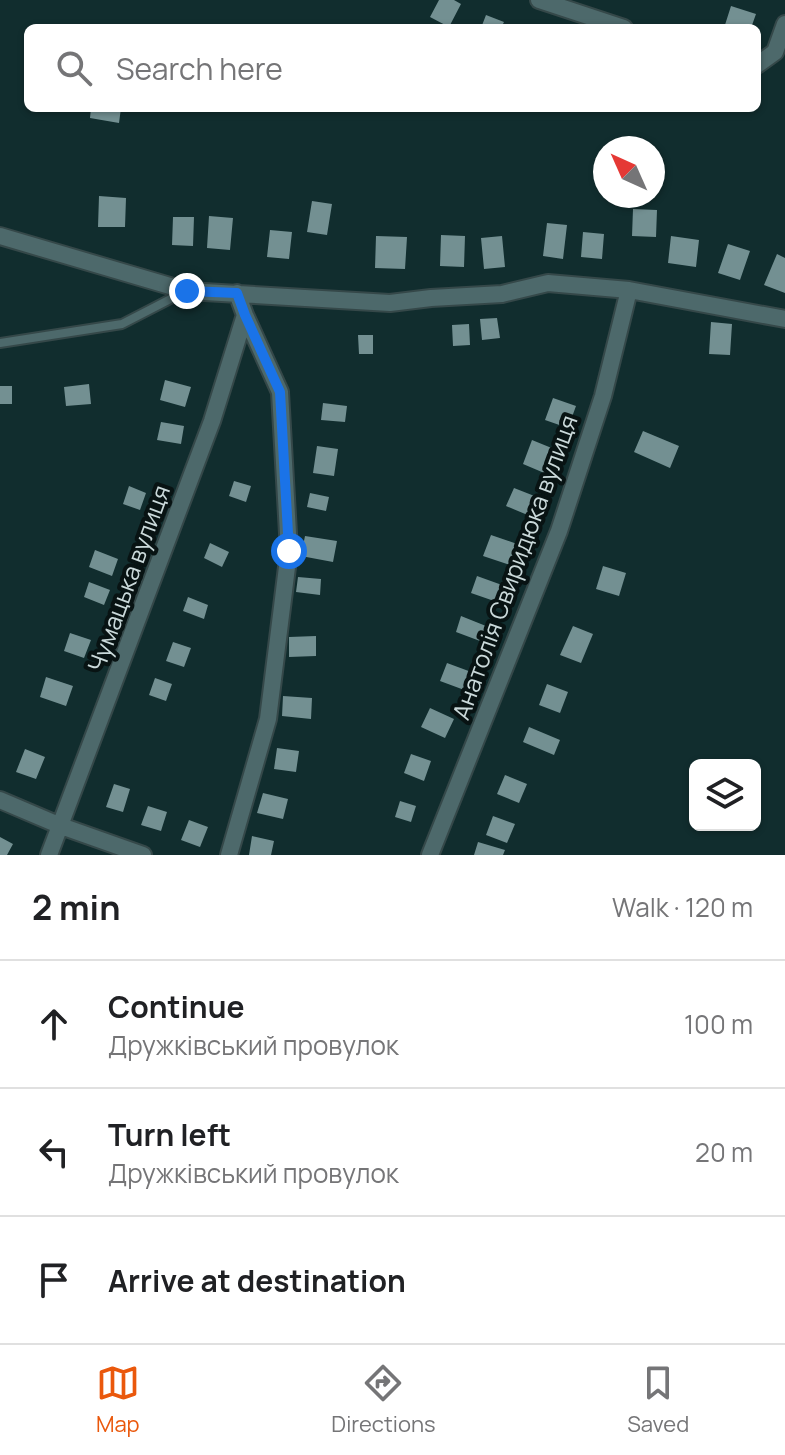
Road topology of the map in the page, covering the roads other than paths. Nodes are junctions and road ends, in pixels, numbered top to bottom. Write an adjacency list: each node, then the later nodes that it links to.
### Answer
1 (539, 0): 2 (street)
2 (612, 24)
3 (785, 24): 4 (street)
4 (761, 62)
5 (0, 236): 7 (street)
6 (629, 290): 8 (street); 10 (street); 17 (street, Анатолія Свиридюка вулиця)
7 (187, 291): 8 (street); 11 (lane)
8 (237, 293): 9 (street)
9 (245, 315): 13 (street, Чумацька вулиця); 16 (street)
10 (785, 319)
11 (0, 343)
12 (0, 800): 13 (street)
13 (61, 826): 14 (street, Чумацька вулиця); 15 (street)
14 (49, 855)
15 (143, 855)
16 (229, 855)
17 (430, 855)

